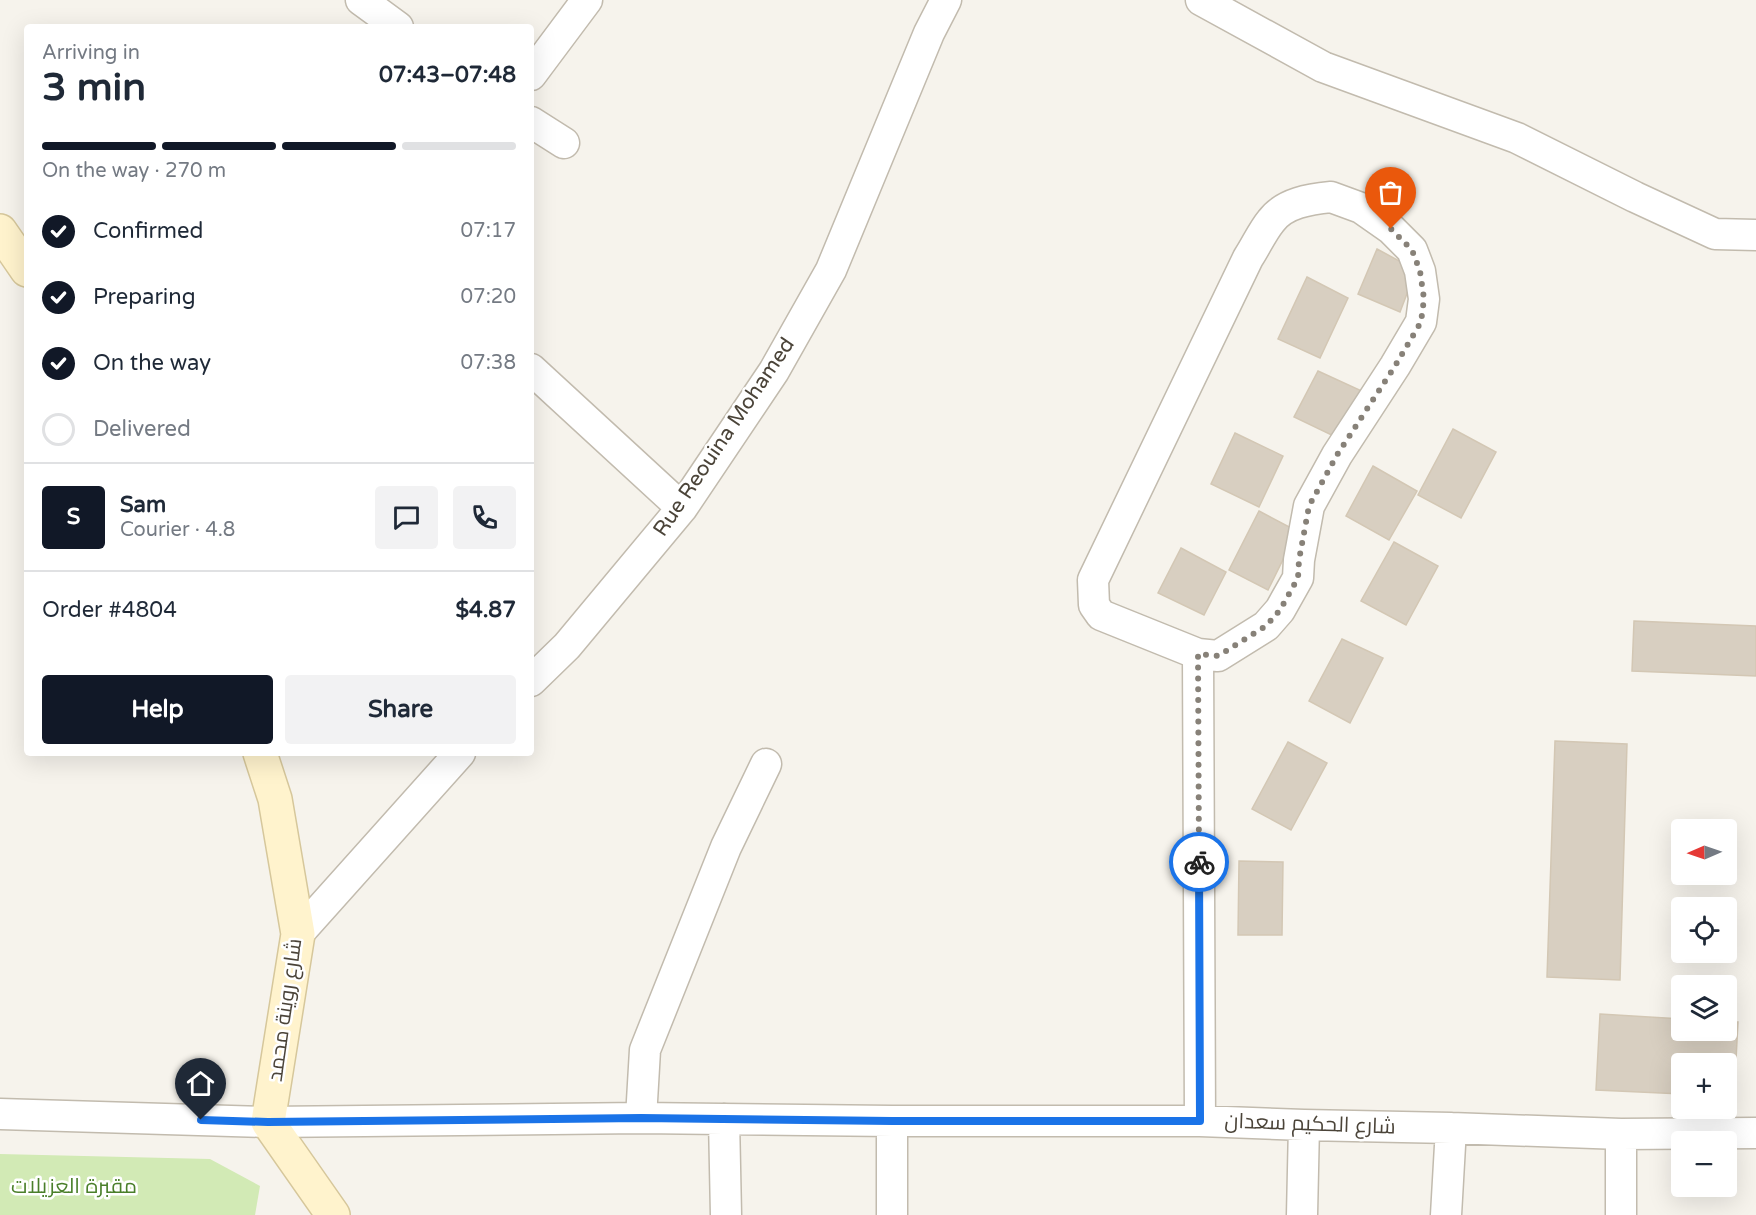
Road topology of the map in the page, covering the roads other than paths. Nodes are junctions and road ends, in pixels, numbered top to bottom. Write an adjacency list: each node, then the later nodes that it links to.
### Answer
1 (361, 0): 5 (street)
2 (587, 0): 6 (street)
3 (945, 0): 13 (street, Rue Reouina Mohamed)
4 (1201, 0): 10 (street)
5 (394, 24)
6 (534, 71)
7 (534, 124): 8 (street)
8 (564, 142)
9 (0, 231): 11 (main road)
10 (1756, 235)
11 (24, 266)
12 (534, 372): 13 (street)
13 (682, 508): 15 (street, Rue Reouina Mohamed)
14 (1198, 654): 14 (street); 24 (street)
15 (534, 678)
16 (261, 756): 19 (main road, شارع روينة محمد)
17 (457, 756): 19 (street)
18 (766, 764): 21 (street)
19 (298, 934): 25 (main road, شارع روينة محمد)
20 (0, 1114): 25 (street, شارع الحكيم سعدان)
21 (641, 1118): 22 (street, شارع الحكيم سعدان); 25 (street, شارع الحكيم سعدان)
22 (724, 1119): 23 (street, شارع الحكيم سعدان); 31 (street)
23 (892, 1121): 24 (street, شارع الحكيم سعدان); 32 (street)
24 (1200, 1121): 26 (street, شارع الحكيم سعدان)
25 (268, 1122): 30 (main road)
26 (1304, 1125): 27 (street, شارع الحكيم سعدان); 33 (street)
27 (1451, 1128): 29 (street, شارع الحكيم سعدان); 34 (street)
28 (1756, 1133): 29 (street, شارع الحكيم سعدان)
29 (1622, 1134): 35 (street)
30 (333, 1215)
31 (726, 1215)
32 (892, 1215)
33 (1302, 1215)
34 (1446, 1215)
35 (1622, 1215)

